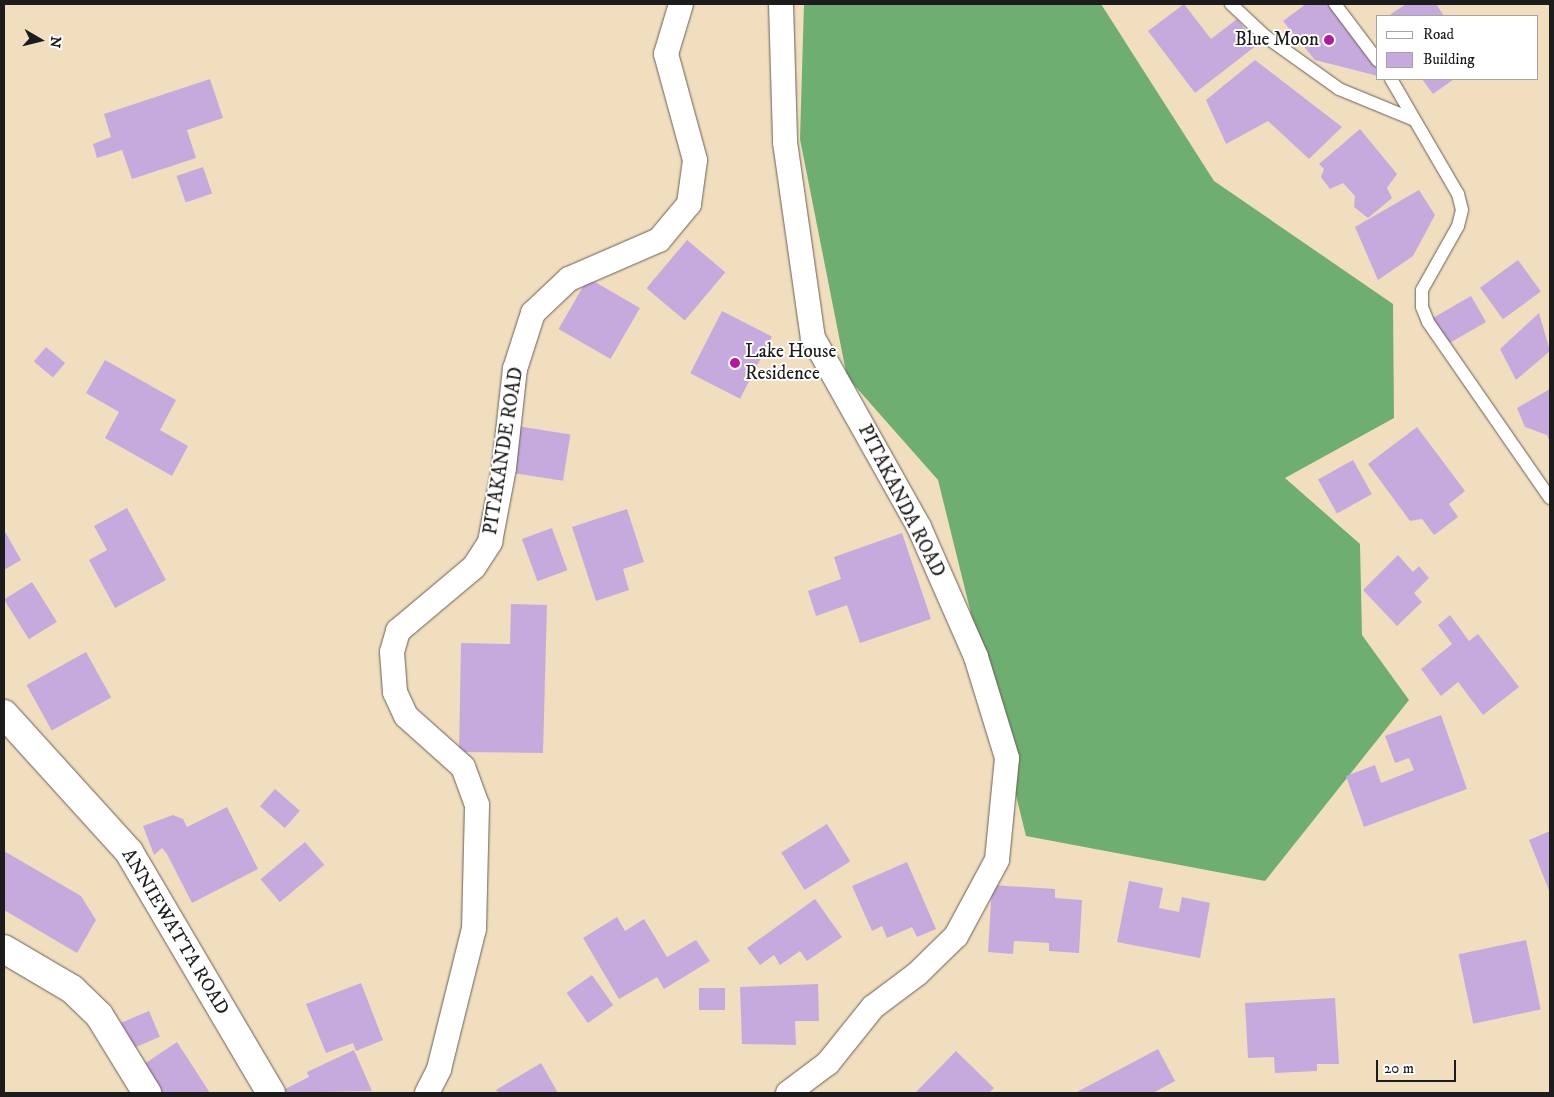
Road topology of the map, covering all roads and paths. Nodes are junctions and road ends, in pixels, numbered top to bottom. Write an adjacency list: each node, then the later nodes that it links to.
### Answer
1 (681, 4): 13 (street, PITAKANDE ROAD)
2 (780, 4): 14 (street, PITAKANDA ROAD)
3 (1230, 4): 7 (lane)
4 (1335, 4): 5 (lane)
5 (1376, 59)
6 (1392, 80): 7 (lane)
7 (1412, 119): 8 (lane)
8 (1550, 498)
9 (4, 714): 12 (street, ANNIEWATTA ROAD)
10 (4, 949): 11 (street)
11 (147, 1093)
12 (271, 1093)
13 (427, 1093)
14 (788, 1093)

